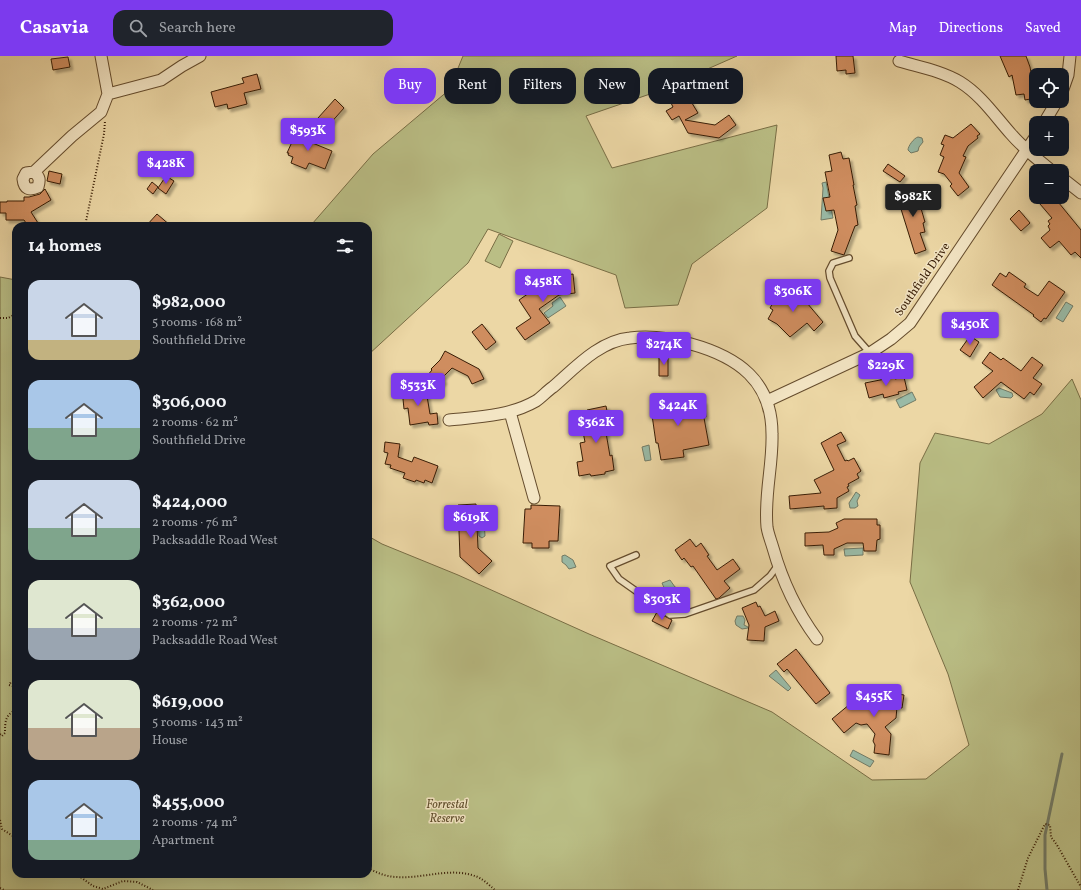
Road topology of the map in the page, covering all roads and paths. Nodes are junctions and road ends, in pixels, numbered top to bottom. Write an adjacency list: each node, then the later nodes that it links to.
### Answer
1 (101, 56): 6 (street)
2 (200, 56): 6 (street)
3 (1070, 56): 5 (street)
4 (899, 61): 9 (street)
5 (1069, 68)
6 (108, 94): 11 (street)
7 (106, 114): 14 (path)
8 (1029, 147): 9 (street, Southfield Drive)
9 (1027, 150): 10 (street); 18 (street, Southfield Drive)
10 (1044, 164)
11 (34, 172)
12 (1069, 184): 13 (street)
13 (1081, 193)
14 (86, 222)
15 (849, 258): 18 (lane)
16 (12, 316): 17 (path)
17 (0, 318)
18 (870, 353): 19 (street, Southfield Drive)
19 (767, 401): 20 (street); 24 (street)
20 (510, 412): 21 (street); 22 (street)
21 (449, 420)
22 (534, 498)
23 (636, 555): 24 (lane)
24 (778, 565): 25 (street)
25 (817, 639)
26 (12, 713): 27 (path)
27 (0, 734)
28 (0, 820): 29 (path)
29 (12, 835)
30 (372, 870): 36 (path)
31 (82, 878): 35 (path)
32 (0, 888): 34 (path)
33 (1081, 888): 37 (path)
34 (4, 890)
35 (153, 890)
36 (495, 890)
37 (1018, 890)

